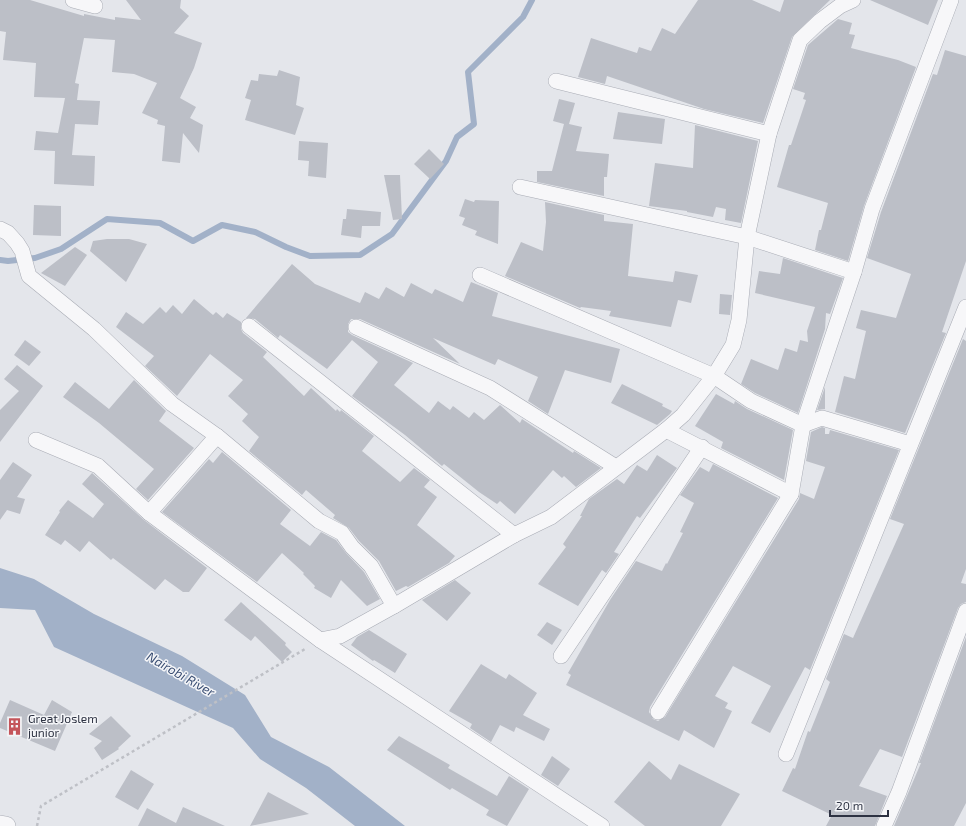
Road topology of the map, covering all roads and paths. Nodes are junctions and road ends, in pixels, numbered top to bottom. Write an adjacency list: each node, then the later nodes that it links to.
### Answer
1 (73, 0): 4 (street)
2 (853, 0): 6 (street)
3 (951, 0): 10 (street)
4 (95, 6)
5 (556, 81): 6 (street)
6 (769, 134): 9 (street)
7 (520, 187): 9 (street)
8 (0, 229): 19 (street)
9 (747, 237): 10 (street); 16 (street)
10 (854, 272): 17 (street)
11 (480, 275): 16 (street)
12 (966, 307): 15 (street)
13 (249, 326): 26 (street)
14 (356, 327): 23 (street)
15 (961, 337): 21 (street)
16 (714, 376): 17 (street); 18 (street)
17 (803, 425): 21 (street); 24 (street)
18 (666, 430): 22 (street); 23 (street)
19 (217, 436): 25 (street); 27 (street)
20 (36, 440): 25 (street)
21 (910, 444): 32 (street)
22 (702, 447): 24 (street); 30 (street)
23 (616, 467): 26 (street)
24 (792, 494): 31 (street)
25 (149, 513): 29 (street)
26 (514, 535): 27 (street)
27 (394, 606): 29 (street)
28 (966, 611): 37 (street)
29 (320, 640): 35 (path); 36 (street)
30 (561, 656)
31 (658, 712)
32 (786, 754)
33 (0, 824): 34 (street)
34 (6, 826)
35 (37, 826)
36 (602, 826)
37 (884, 826)

